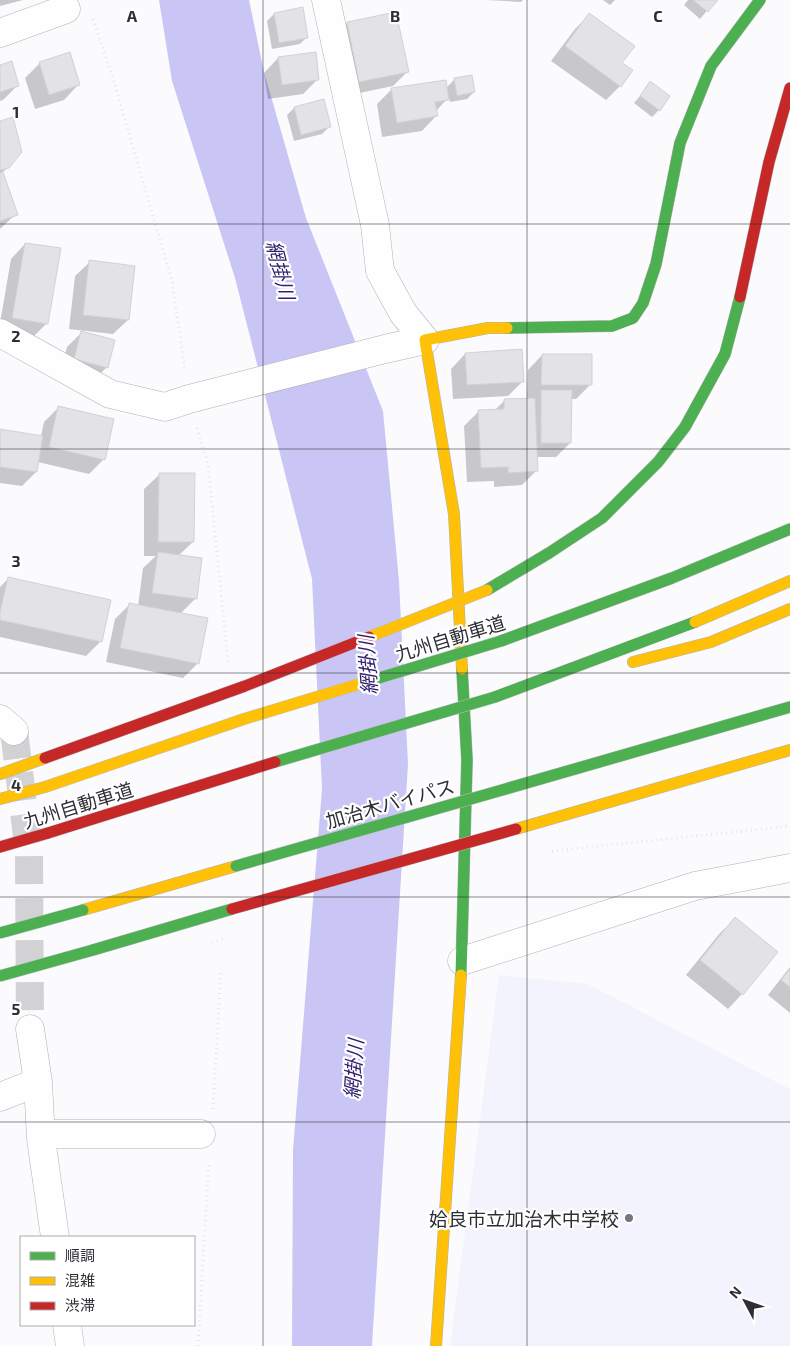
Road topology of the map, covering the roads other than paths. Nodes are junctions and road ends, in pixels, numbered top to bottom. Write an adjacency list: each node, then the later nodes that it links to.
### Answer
1 (326, 0): 7 (street)
2 (760, 0): 7 (main road)
3 (66, 9): 4 (street)
4 (0, 33)
5 (790, 88): 16 (main road, bridge)
6 (0, 333): 7 (street)
7 (425, 340): 21 (main road)
8 (790, 529): 17 (main road, 九州自動車道, bridge)
9 (790, 581): 13 (main road, 九州自動車道)
10 (790, 609): 11 (main road)
11 (626, 664)
12 (598, 671): 13 (main road)
13 (495, 697): 18 (main road, 九州自動車道, bridge)
14 (790, 707): 20 (main road, 加治木バイパス, bridge)
15 (790, 750): 22 (main road, bridge)
16 (0, 774)
17 (0, 799)
18 (0, 847)
19 (790, 868): 21 (street)
20 (0, 933)
21 (462, 960): 31 (main road)
22 (0, 976)
23 (30, 1029): 24 (street)
24 (38, 1082): 25 (street); 26 (street)
25 (0, 1097)
26 (40, 1134): 27 (street); 28 (street)
27 (201, 1134)
28 (55, 1236)
29 (67, 1326): 30 (street)
30 (70, 1346)
31 (436, 1346)

